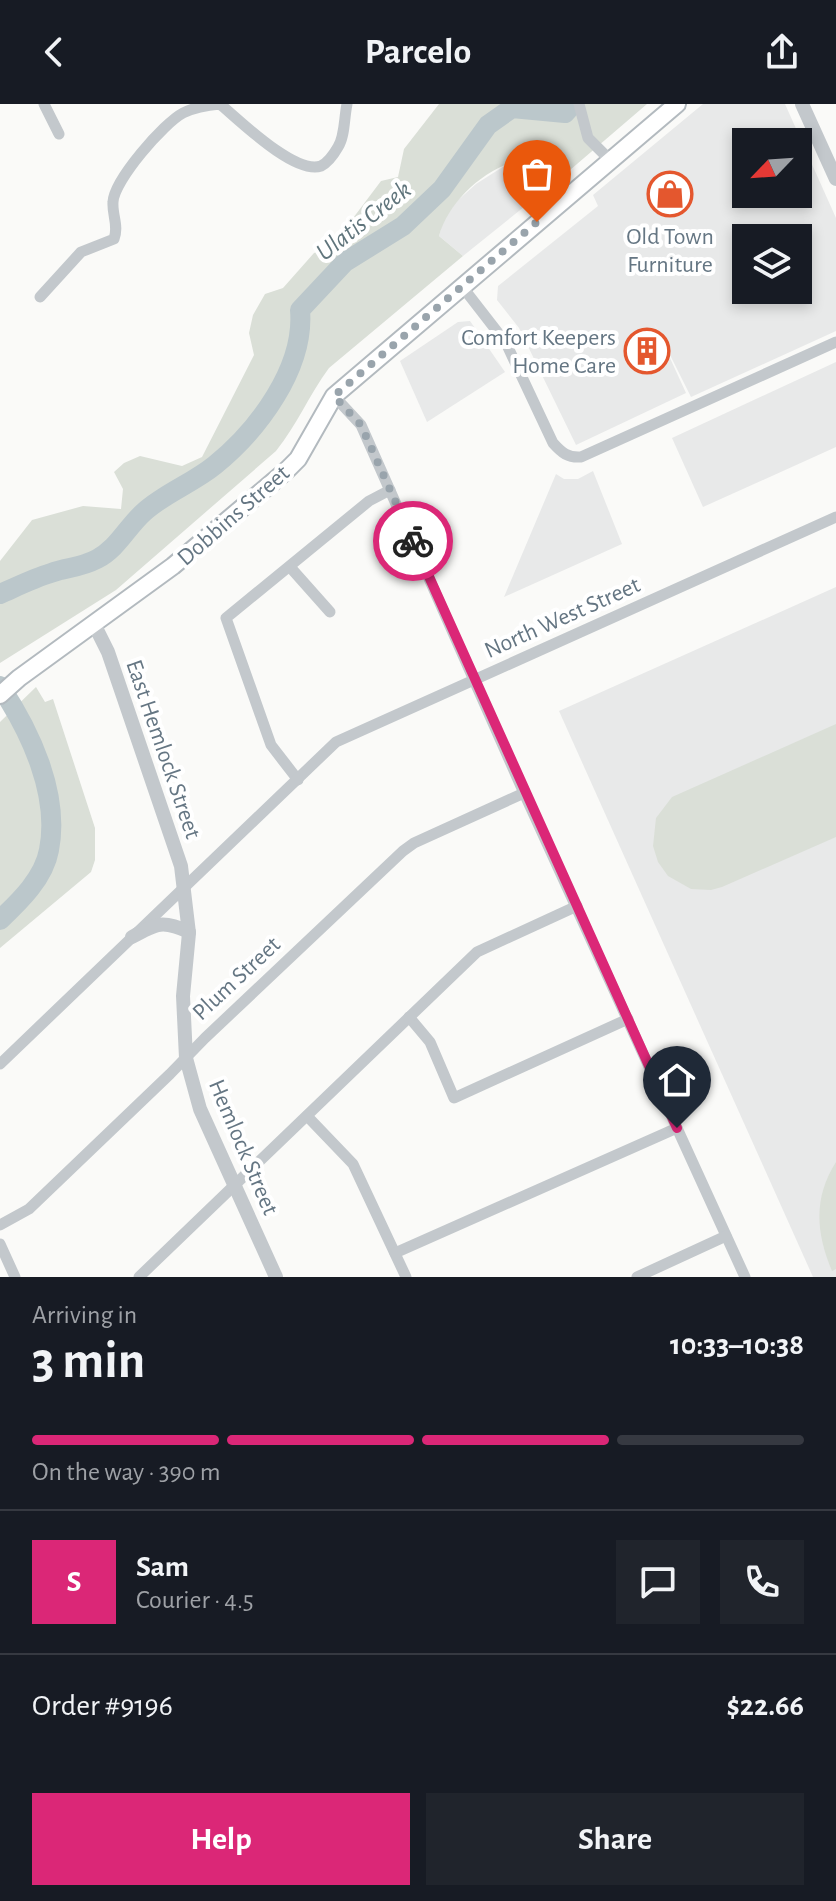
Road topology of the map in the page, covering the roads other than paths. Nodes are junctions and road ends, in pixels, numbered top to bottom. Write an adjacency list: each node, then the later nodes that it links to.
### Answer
1 (44, 104): 6 (street)
2 (347, 104): 10 (street)
3 (579, 104): 7 (street)
4 (677, 104): 7 (main road, Dobbins Street)
5 (802, 104): 8 (street)
6 (59, 134)
7 (610, 160): 9 (main road, Dobbins Street)
8 (835, 176)
9 (461, 285): 11 (street); 12 (main road, Dobbins Street)
10 (40, 297)
11 (836, 342)
12 (334, 396): 13 (street); 17 (main road, Dobbins Street)
13 (390, 490): 15 (street); 18 (street)
14 (836, 517): 18 (street, North West Street)
15 (290, 567): 16 (street); 20 (street)
16 (330, 612)
17 (95, 626): 19 (main road, Dobbins Street); 22 (street, East Hemlock Street)
18 (476, 680): 20 (street, North West Street); 21 (street)
19 (0, 695)
20 (298, 780): 22 (street, North West Street)
21 (524, 793): 23 (street); 28 (street, Plum Street)
22 (186, 888): 24 (street, Hemlock Street); 25 (street, North West Street)
23 (577, 906): 26 (street); 27 (street)
24 (189, 932): 25 (street); 28 (street, Hemlock Street)
25 (132, 937): 29 (street, North West Street)
26 (409, 1017): 27 (street); 30 (street)
27 (628, 1019): 31 (street)
28 (186, 1058): 32 (street, Hemlock Street); 33 (street, Plum Street)
29 (0, 1064)
30 (307, 1116): 32 (street); 36 (street)
31 (677, 1128): 34 (street); 36 (street)
32 (234, 1183): 38 (street); 39 (street, Hemlock Street)
33 (0, 1225)
34 (726, 1236): 41 (street); 42 (street)
35 (0, 1244): 37 (street)
36 (395, 1253): 40 (street)
37 (15, 1277)
38 (139, 1277)
39 (276, 1277)
40 (406, 1277)
41 (637, 1277)
42 (745, 1277)

